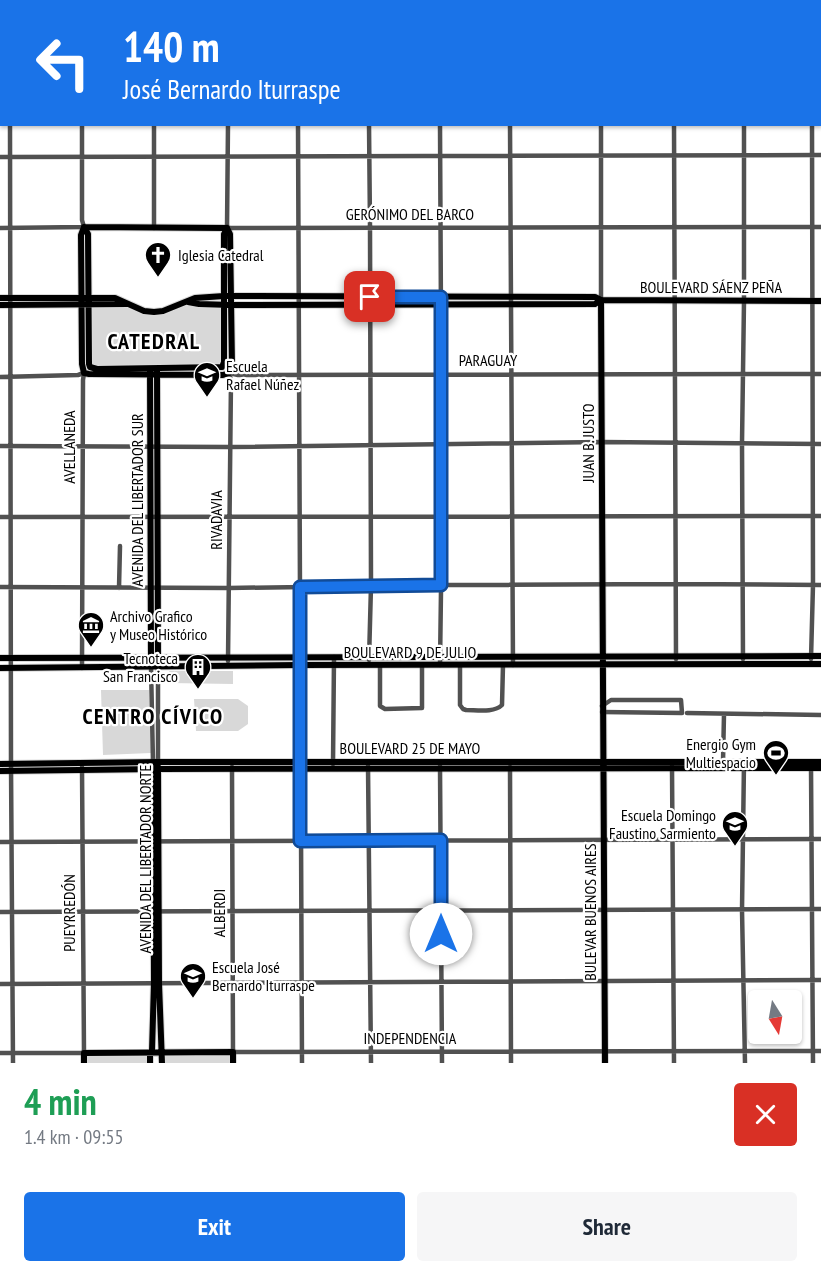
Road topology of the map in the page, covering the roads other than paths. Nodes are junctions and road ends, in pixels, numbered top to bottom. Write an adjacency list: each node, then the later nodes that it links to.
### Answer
1 (10, 126): 25 (street)
2 (82, 126): 26 (street, AVELLANEDA)
3 (154, 126): 15 (street)
4 (228, 126): 16 (street, RIVADAVIA)
5 (298, 126): 17 (street)
6 (369, 126): 18 (street)
7 (440, 126): 19 (street)
8 (510, 126): 20 (street)
9 (601, 126): 21 (street, JUAN B. JUSTO)
10 (674, 126): 22 (street)
11 (744, 126): 23 (street)
12 (812, 126): 13 (street)
13 (812, 155): 14 (street); 23 (street); 34 (street)
14 (821, 155)
15 (154, 156): 16 (street); 26 (street); 38 (street)
16 (228, 156): 17 (street); 39 (street, RIVADAVIA)
17 (298, 156): 18 (street); 40 (street)
18 (369, 156): 19 (street); 28 (street)
19 (440, 156): 20 (street); 29 (street)
20 (510, 156): 21 (street); 30 (street)
21 (601, 156): 22 (street); 31 (street, JUAN B. JUSTO)
22 (674, 156): 23 (street); 32 (street)
23 (743, 156): 33 (street)
24 (0, 157): 25 (street)
25 (10, 157): 26 (street); 37 (street)
26 (82, 157): 27 (street, AVELLANEDA)
27 (84, 227): 37 (street, GERÓNIMO DEL BARCO); 38 (main road, GERÓNIMO DEL BARCO); 45 (main road, AVELLANEDA)
28 (370, 227): 29 (street, GERÓNIMO DEL BARCO); 40 (street, GERÓNIMO DEL BARCO); 47 (street)
29 (440, 227): 30 (street, GERÓNIMO DEL BARCO); 48 (street)
30 (510, 227): 31 (street, GERÓNIMO DEL BARCO); 49 (street)
31 (601, 227): 32 (street, GERÓNIMO DEL BARCO); 43 (street, JUAN B. JUSTO)
32 (675, 227): 33 (street, GERÓNIMO DEL BARCO); 50 (street)
33 (744, 227): 34 (street, GERÓNIMO DEL BARCO); 51 (street)
34 (812, 227): 35 (street, GERÓNIMO DEL BARCO); 52 (street)
35 (821, 227)
36 (0, 228): 37 (street, GERÓNIMO DEL BARCO)
37 (10, 228): 44 (street)
38 (154, 228): 39 (main road, GERÓNIMO DEL BARCO)
39 (227, 228): 40 (street, GERÓNIMO DEL BARCO); 41 (main road, RIVADAVIA)
40 (299, 228): 46 (street)
41 (227, 297): 46 (main road, BOULEVARD SÁENZ PEÑA); 54 (main road, BOULEVARD SÁENZ PEÑA); 55 (main road, RIVADAVIA)
42 (0, 298): 44 (main road, BOULEVARD SÁENZ PEÑA)
43 (601, 300): 49 (main road, BOULEVARD SÁENZ PEÑA); 50 (main road, BOULEVARD SÁENZ PEÑA); 65 (main road, JUAN B. JUSTO)
44 (10, 301): 45 (main road, BOULEVARD SÁENZ PEÑA); 56 (main road, BOULEVARD SÁENZ PEÑA); 72 (street)
45 (85, 301): 54 (main road, BOULEVARD SÁENZ PEÑA); 57 (main road, AVELLANEDA); 60 (main road, AVELLANEDA)
46 (299, 301): 47 (main road, BOULEVARD SÁENZ PEÑA); 55 (main road, BOULEVARD SÁENZ PEÑA); 70 (street)
47 (370, 301): 48 (main road, BOULEVARD SÁENZ PEÑA); 62 (street)
48 (441, 301): 49 (main road, BOULEVARD SÁENZ PEÑA); 63 (street)
49 (511, 301): 64 (street)
50 (675, 301): 51 (main road, BOULEVARD SÁENZ PEÑA); 66 (street)
51 (744, 301): 52 (main road, BOULEVARD SÁENZ PEÑA); 67 (street)
52 (812, 301): 53 (main road, BOULEVARD SÁENZ PEÑA); 68 (street)
53 (821, 301)
54 (189, 302): 55 (main road, BOULEVARD SÁENZ PEÑA)
55 (227, 304): 58 (main road, RIVADAVIA); 61 (main road, RIVADAVIA)
56 (0, 305)
57 (90, 367): 59 (main road, PARAGUAY); 60 (main road)
58 (222, 367): 59 (main road, PARAGUAY); 61 (main road)
59 (153, 372): 60 (main road, PARAGUAY); 61 (main road, PARAGUAY); 83 (main road, AVENIDA DEL LIBERTADOR SUR)
60 (84, 373): 72 (street, PARAGUAY); 82 (street, AVELLANEDA)
61 (229, 373): 70 (street, PARAGUAY); 86 (street, RIVADAVIA)
62 (370, 374): 63 (street, PARAGUAY); 70 (street, PARAGUAY); 85 (street)
63 (442, 374): 64 (street, PARAGUAY); 79 (street)
64 (511, 374): 65 (street, PARAGUAY); 75 (street)
65 (602, 374): 66 (street, PARAGUAY); 73 (main road, JUAN B. JUSTO)
66 (675, 374): 67 (street, PARAGUAY); 76 (street)
67 (742, 374): 68 (street, PARAGUAY); 74 (street)
68 (813, 374): 69 (street, PARAGUAY); 77 (street)
69 (821, 374)
70 (299, 375): 84 (street)
71 (0, 377): 72 (street, PARAGUAY)
72 (11, 377): 81 (street)
73 (602, 442): 75 (street); 76 (street); 89 (main road, JUAN B. JUSTO)
74 (741, 443): 76 (street); 77 (street); 91 (street)
75 (511, 444): 79 (street); 88 (street)
76 (675, 444): 90 (street)
77 (813, 444): 78 (street); 92 (street)
78 (821, 444)
79 (441, 445): 85 (street); 87 (street)
80 (0, 446): 81 (street)
81 (11, 446): 82 (street); 99 (street)
82 (81, 446): 83 (street); 100 (street, AVELLANEDA)
83 (153, 446): 86 (street); 94 (main road, AVENIDA DEL LIBERTADOR SUR)
84 (299, 446): 85 (street); 86 (street); 96 (street)
85 (370, 446): 97 (street)
86 (230, 447): 95 (street, RIVADAVIA)
87 (442, 516): 88 (street); 97 (street); 105 (street)
88 (512, 516): 89 (street); 102 (street)
89 (602, 516): 90 (street); 106 (main road, JUAN B. JUSTO)
90 (676, 516): 91 (street); 103 (street)
91 (743, 516): 92 (street); 104 (street)
92 (813, 516): 93 (street); 107 (street)
93 (821, 516)
94 (154, 517): 95 (street); 100 (street); 112 (main road, AVENIDA DEL LIBERTADOR SUR); 113 (main road, AVENIDA DEL LIBERTADOR SUR)
95 (229, 517): 96 (street); 117 (street, RIVADAVIA)
96 (299, 517): 97 (street); 114 (street)
97 (370, 517): 109 (street)
98 (0, 518): 99 (street)
99 (11, 518): 100 (street); 111 (street)
100 (82, 518): 115 (street, AVELLANEDA)
101 (120, 546): 116 (street)
102 (512, 584): 105 (street); 106 (street); 120 (street)
103 (676, 584): 104 (street); 106 (street); 122 (street)
104 (743, 584): 107 (street); 123 (street)
105 (441, 585): 109 (street); 119 (street)
106 (602, 585): 121 (main road, JUAN B. JUSTO)
107 (813, 585): 108 (street); 124 (street)
108 (821, 585)
109 (371, 586): 114 (street); 118 (street)
110 (0, 587): 111 (street)
111 (11, 587): 115 (street); 132 (street)
112 (151, 587): 113 (street); 116 (street); 127 (main road, AVENIDA DEL LIBERTADOR SUR)
113 (158, 587): 117 (street); 127 (main road, AVENIDA DEL LIBERTADOR SUR)
114 (300, 587): 117 (street); 129 (street)
115 (83, 588): 116 (street); 126 (street, AVELLANEDA)
116 (119, 588)
117 (229, 588): 128 (street, RIVADAVIA)
118 (369, 656): 119 (main road, BOULEVARD 9 DE JULIO); 130 (main road, BOULEVARD 9 DE JULIO); 143 (street)
119 (440, 656): 120 (main road, BOULEVARD 9 DE JULIO); 136 (street)
120 (512, 656): 121 (main road, BOULEVARD 9 DE JULIO); 139 (street)
121 (602, 656): 122 (main road, BOULEVARD 9 DE JULIO); 146 (main road, JUAN B. JUSTO)
122 (676, 656): 123 (main road, BOULEVARD 9 DE JULIO); 140 (street)
123 (743, 656): 124 (main road, BOULEVARD 9 DE JULIO); 141 (street)
124 (811, 656): 125 (main road, BOULEVARD 9 DE JULIO); 133 (street)
125 (821, 656)
126 (82, 657): 127 (main road, BOULEVARD 9 DE JULIO); 132 (main road, BOULEVARD 9 DE JULIO); 152 (street, AVELLANEDA)
127 (154, 657): 128 (main road, BOULEVARD 9 DE JULIO); 147 (main road, AVENIDA DEL LIBERTADOR SUR); 148 (main road, AVENIDA DEL LIBERTADOR SUR)
128 (228, 657): 129 (main road, BOULEVARD 9 DE JULIO); 149 (street, RIVADAVIA)
129 (299, 657): 130 (main road, BOULEVARD 9 DE JULIO); 135 (street)
130 (334, 657): 142 (street)
131 (0, 658): 132 (main road, BOULEVARD 9 DE JULIO)
132 (11, 658): 151 (street)
133 (811, 664): 134 (main road, BOULEVARD 9 DE JULIO); 141 (main road, BOULEVARD 9 DE JULIO)
134 (821, 664)
135 (299, 665): 142 (main road, BOULEVARD 9 DE JULIO); 149 (main road, BOULEVARD 9 DE JULIO); 168 (street)
136 (440, 665): 137 (main road, BOULEVARD 9 DE JULIO); 145 (main road, BOULEVARD 9 DE JULIO)
137 (460, 665): 138 (main road, BOULEVARD 9 DE JULIO); 138 (street)
138 (503, 665): 139 (main road, BOULEVARD 9 DE JULIO)
139 (513, 665): 146 (main road, BOULEVARD 9 DE JULIO)
140 (676, 665): 141 (main road, BOULEVARD 9 DE JULIO); 146 (main road, BOULEVARD 9 DE JULIO)
141 (743, 665)
142 (334, 666): 143 (main road, BOULEVARD 9 DE JULIO); 169 (street)
143 (369, 666): 144 (main road, BOULEVARD 9 DE JULIO)
144 (380, 666): 145 (main road, BOULEVARD 9 DE JULIO); 145 (street)
145 (422, 666)
146 (602, 666): 153 (main road, JUAN B. JUSTO)
147 (151, 667): 148 (main road, BOULEVARD 9 DE JULIO); 152 (main road, BOULEVARD 9 DE JULIO); 166 (street, AVENIDA DEL LIBERTADOR NORTE)
148 (158, 667): 149 (main road, BOULEVARD 9 DE JULIO); 166 (street, AVENIDA DEL LIBERTADOR NORTE)
149 (228, 667)
150 (0, 668): 151 (main road, BOULEVARD 9 DE JULIO)
151 (11, 668): 152 (main road, BOULEVARD 9 DE JULIO); 173 (street)
152 (82, 668)
153 (602, 709): 154 (street); 154 (street); 157 (main road, JUAN B. JUSTO)
154 (685, 713): 155 (street)
155 (724, 714): 156 (street); 158 (street)
156 (821, 715)
157 (603, 761): 162 (main road, BOULEVARD 25 DE MAYO); 163 (main road, BOULEVARD 25 DE MAYO); 175 (main road, BULEVAR BUENOS AIRES)
158 (723, 762): 163 (main road, BOULEVARD 25 DE MAYO); 164 (main road, BOULEVARD 25 DE MAYO)
159 (821, 762): 165 (main road, BOULEVARD 25 DE MAYO)
160 (0, 764): 173 (main road, BOULEVARD 25 DE MAYO)
161 (509, 765): 162 (main road, BOULEVARD 25 DE MAYO); 171 (main road, BOULEVARD 25 DE MAYO); 181 (street)
162 (557, 765): 175 (main road, BOULEVARD 25 DE MAYO)
163 (672, 765): 164 (main road, BOULEVARD 25 DE MAYO); 175 (main road, BOULEVARD 25 DE MAYO); 183 (street)
164 (744, 765): 165 (main road, BOULEVARD 25 DE MAYO); 177 (street)
165 (811, 765): 174 (main road, BOULEVARD 25 DE MAYO); 178 (street)
166 (156, 766): 167 (main road, BOULEVARD 25 DE MAYO); 172 (main road, BOULEVARD 25 DE MAYO); 185 (main road, AVENIDA DEL LIBERTADOR NORTE)
167 (232, 766): 168 (main road, BOULEVARD 25 DE MAYO); 186 (street, ALBERDI)
168 (300, 766): 169 (main road, BOULEVARD 25 DE MAYO); 187 (street)
169 (333, 766): 170 (main road, BOULEVARD 25 DE MAYO)
170 (368, 766): 171 (main road, BOULEVARD 25 DE MAYO); 188 (street)
171 (440, 766): 180 (street)
172 (82, 767): 173 (main road, BOULEVARD 25 DE MAYO); 184 (street, PUEYRREDÓN)
173 (11, 768): 176 (main road, BOULEVARD 25 DE MAYO); 190 (street)
174 (821, 768)
175 (603, 769): 182 (main road, BULEVAR BUENOS AIRES)
176 (0, 771)
177 (743, 839): 178 (street); 183 (street); 196 (street)
178 (812, 839): 179 (street); 191 (street)
179 (821, 839)
180 (441, 840): 181 (street); 188 (street); 201 (street)
181 (509, 840): 182 (street); 193 (street)
182 (603, 840): 183 (street); 194 (main road, BULEVAR BUENOS AIRES)
183 (672, 840): 195 (street)
184 (82, 841): 185 (street); 190 (street); 204 (street, PUEYRREDÓN)
185 (156, 841): 186 (street); 197 (main road, AVENIDA DEL LIBERTADOR NORTE)
186 (232, 841): 187 (street); 198 (street, ALBERDI)
187 (300, 841): 188 (street); 199 (street)
188 (369, 841): 200 (street)
189 (0, 842): 190 (street)
190 (12, 842): 203 (street)
191 (812, 909): 192 (street); 196 (street); 205 (street)
192 (821, 909)
193 (510, 910): 194 (street); 201 (street); 214 (street)
194 (603, 910): 195 (street); 207 (main road, BULEVAR BUENOS AIRES)
195 (673, 910): 196 (street); 208 (street)
196 (742, 910): 209 (street)
197 (156, 911): 198 (street); 204 (street); 210 (main road, AVENIDA DEL LIBERTADOR NORTE)
198 (232, 911): 199 (street); 216 (street, ALBERDI)
199 (301, 911): 200 (street); 211 (street)
200 (370, 911): 201 (street); 212 (street)
201 (441, 911): 213 (street)
202 (0, 912): 203 (street)
203 (13, 912): 204 (street); 218 (street)
204 (83, 912): 215 (street, PUEYRREDÓN)
205 (813, 980): 206 (street); 209 (street); 222 (street)
206 (821, 980)
207 (604, 981): 208 (street); 214 (street); 219 (main road, BULEVAR BUENOS AIRES)
208 (673, 981): 209 (street); 220 (street)
209 (743, 981): 221 (street)
210 (157, 982): 215 (street); 216 (street); 224 (main road, AVENIDA DEL LIBERTADOR NORTE); 225 (main road, AVENIDA DEL LIBERTADOR NORTE)
211 (302, 982): 212 (street); 216 (street); 227 (street)
212 (370, 982): 213 (street); 228 (street)
213 (442, 982): 214 (street); 229 (street)
214 (510, 982): 230 (street)
215 (83, 983): 218 (street); 233 (street, PUEYRREDÓN)
216 (233, 983): 226 (street, ALBERDI)
217 (0, 984): 218 (street)
218 (13, 984): 232 (street)
219 (604, 1051): 220 (street, INDEPENDENCIA); 230 (street, INDEPENDENCIA); 243 (main road, BULEVAR BUENOS AIRES)
220 (674, 1051): 221 (street, INDEPENDENCIA); 244 (street)
221 (745, 1051): 222 (street, INDEPENDENCIA); 245 (street)
222 (813, 1051): 223 (street, INDEPENDENCIA); 246 (street)
223 (821, 1051)
224 (152, 1052): 225 (main road, INDEPENDENCIA); 233 (main road, INDEPENDENCIA); 236 (main road, AVENIDA DEL LIBERTADOR NORTE)
225 (161, 1052): 226 (main road, INDEPENDENCIA); 237 (main road, AVENIDA DEL LIBERTADOR NORTE)
226 (233, 1052): 227 (street, INDEPENDENCIA); 238 (main road, ALBERDI)
227 (302, 1052): 228 (street, INDEPENDENCIA); 239 (street)
228 (371, 1052): 229 (street, INDEPENDENCIA); 240 (street)
229 (442, 1052): 230 (street, INDEPENDENCIA); 241 (street)
230 (511, 1052): 242 (street)
231 (0, 1053): 232 (street, INDEPENDENCIA)
232 (14, 1053): 233 (street, INDEPENDENCIA); 234 (street)
233 (84, 1053): 235 (main road, PUEYRREDÓN)
234 (14, 1063)
235 (84, 1063)
236 (150, 1063)
237 (162, 1063)
238 (233, 1063)
239 (302, 1063)
240 (371, 1063)
241 (442, 1063)
242 (511, 1063)
243 (604, 1063)
244 (674, 1063)
245 (745, 1063)
246 (813, 1063)

